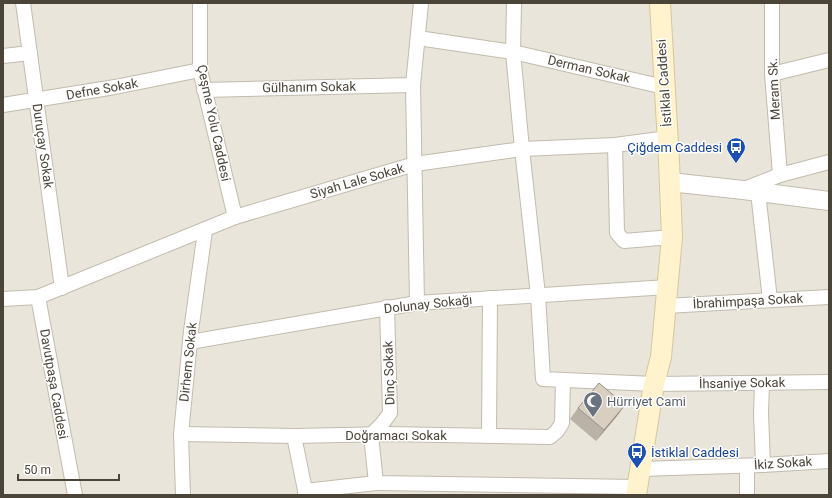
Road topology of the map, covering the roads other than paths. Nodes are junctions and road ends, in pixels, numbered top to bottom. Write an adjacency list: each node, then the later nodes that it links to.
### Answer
1 (23, 3): 9 (street, Duruçay Sokak)
2 (200, 3): 12 (street, Çeşme Yolu Caddesi)
3 (421, 3): 7 (street)
4 (514, 3): 8 (street)
5 (657, 3): 15 (main road, İstiklal Caddesi)
6 (772, 3): 13 (street, Meram Sk.)
7 (418, 38): 8 (street); 14 (street)
8 (513, 52): 15 (street, Derman Sokak); 21 (street)
9 (30, 53): 10 (street); 17 (street, Duruçay Sokak)
10 (3, 56)
11 (829, 60): 13 (street)
12 (200, 70): 16 (street, Çeşme Yolu Caddesi); 17 (street, Defne Sokak)
13 (772, 74): 24 (street, Meram Sk.)
14 (413, 84): 16 (street, Gülhanım Sokak); 23 (street)
15 (664, 87): 19 (main road, İstiklal Caddesi)
16 (204, 90): 28 (street, Çeşme Yolu Caddesi)
17 (37, 100): 18 (street, Defne Sokak); 31 (street, Duruçay Sokak)
18 (3, 105)
19 (668, 138): 20 (street, Siyah Lale Sokak); 25 (main road, İstiklal Caddesi)
20 (615, 145): 21 (street, Siyah Lale Sokak); 30 (street)
21 (522, 149): 23 (street, Siyah Lale Sokak); 32 (street)
22 (829, 162): 24 (street)
23 (415, 164): 28 (street, Siyah Lale Sokak); 39 (street)
24 (780, 175): 26 (street)
25 (670, 182): 26 (street); 30 (main road, İstiklal Caddesi)
26 (750, 191): 27 (street); 38 (street)
27 (829, 201)
28 (234, 217): 29 (street, Siyah Lale Sokak)
29 (205, 230): 31 (street, Siyah Lale Sokak); 41 (street, Dirhem Sokak)
30 (672, 237): 33 (main road, İstiklal Caddesi)
31 (62, 288): 34 (street)
32 (538, 295): 33 (street, Dolunay Sokağı); 36 (street, Dolunay Sokağı); 42 (street, İhsaniye Sokak)
33 (667, 296): 38 (street, İbrahimpaşa Sokak); 45 (main road, İstiklal Caddesi)
34 (38, 297): 37 (street); 56 (street, Davutpaşa Caddesi)
35 (829, 297): 38 (street, İbrahimpaşa Sokak)
36 (490, 298): 39 (street, Dolunay Sokağı); 49 (street)
37 (3, 299)
38 (770, 300)
39 (417, 303): 40 (street, Dolunay Sokağı)
40 (387, 307): 41 (street, Dolunay Sokağı); 47 (street, Dinç Sokak)
41 (190, 342): 46 (street, Dirhem Sokak)
42 (562, 380): 45 (street, İhsaniye Sokak); 49 (street, Doğramacı Sokak)
43 (829, 382): 44 (street, İhsaniye Sokak)
44 (762, 383): 45 (street, İhsaniye Sokak); 51 (street)
45 (654, 384): 54 (main road, İstiklal Caddesi)
46 (181, 434): 48 (street, Doğramacı Sokak); 57 (street, Dirhem Sokak)
47 (371, 435): 48 (street, Doğramacı Sokak); 49 (street, Doğramacı Sokak); 53 (street)
48 (294, 436): 55 (street)
49 (489, 436)
50 (829, 460): 51 (street, İkiz Sokak)
51 (763, 465): 52 (street, İkiz Sokak)
52 (746, 466): 54 (street, İkiz Sokak); 58 (street)
53 (376, 483): 54 (street); 55 (street)
54 (638, 484)
55 (305, 493)
56 (75, 495)
57 (183, 495)
58 (747, 495)

